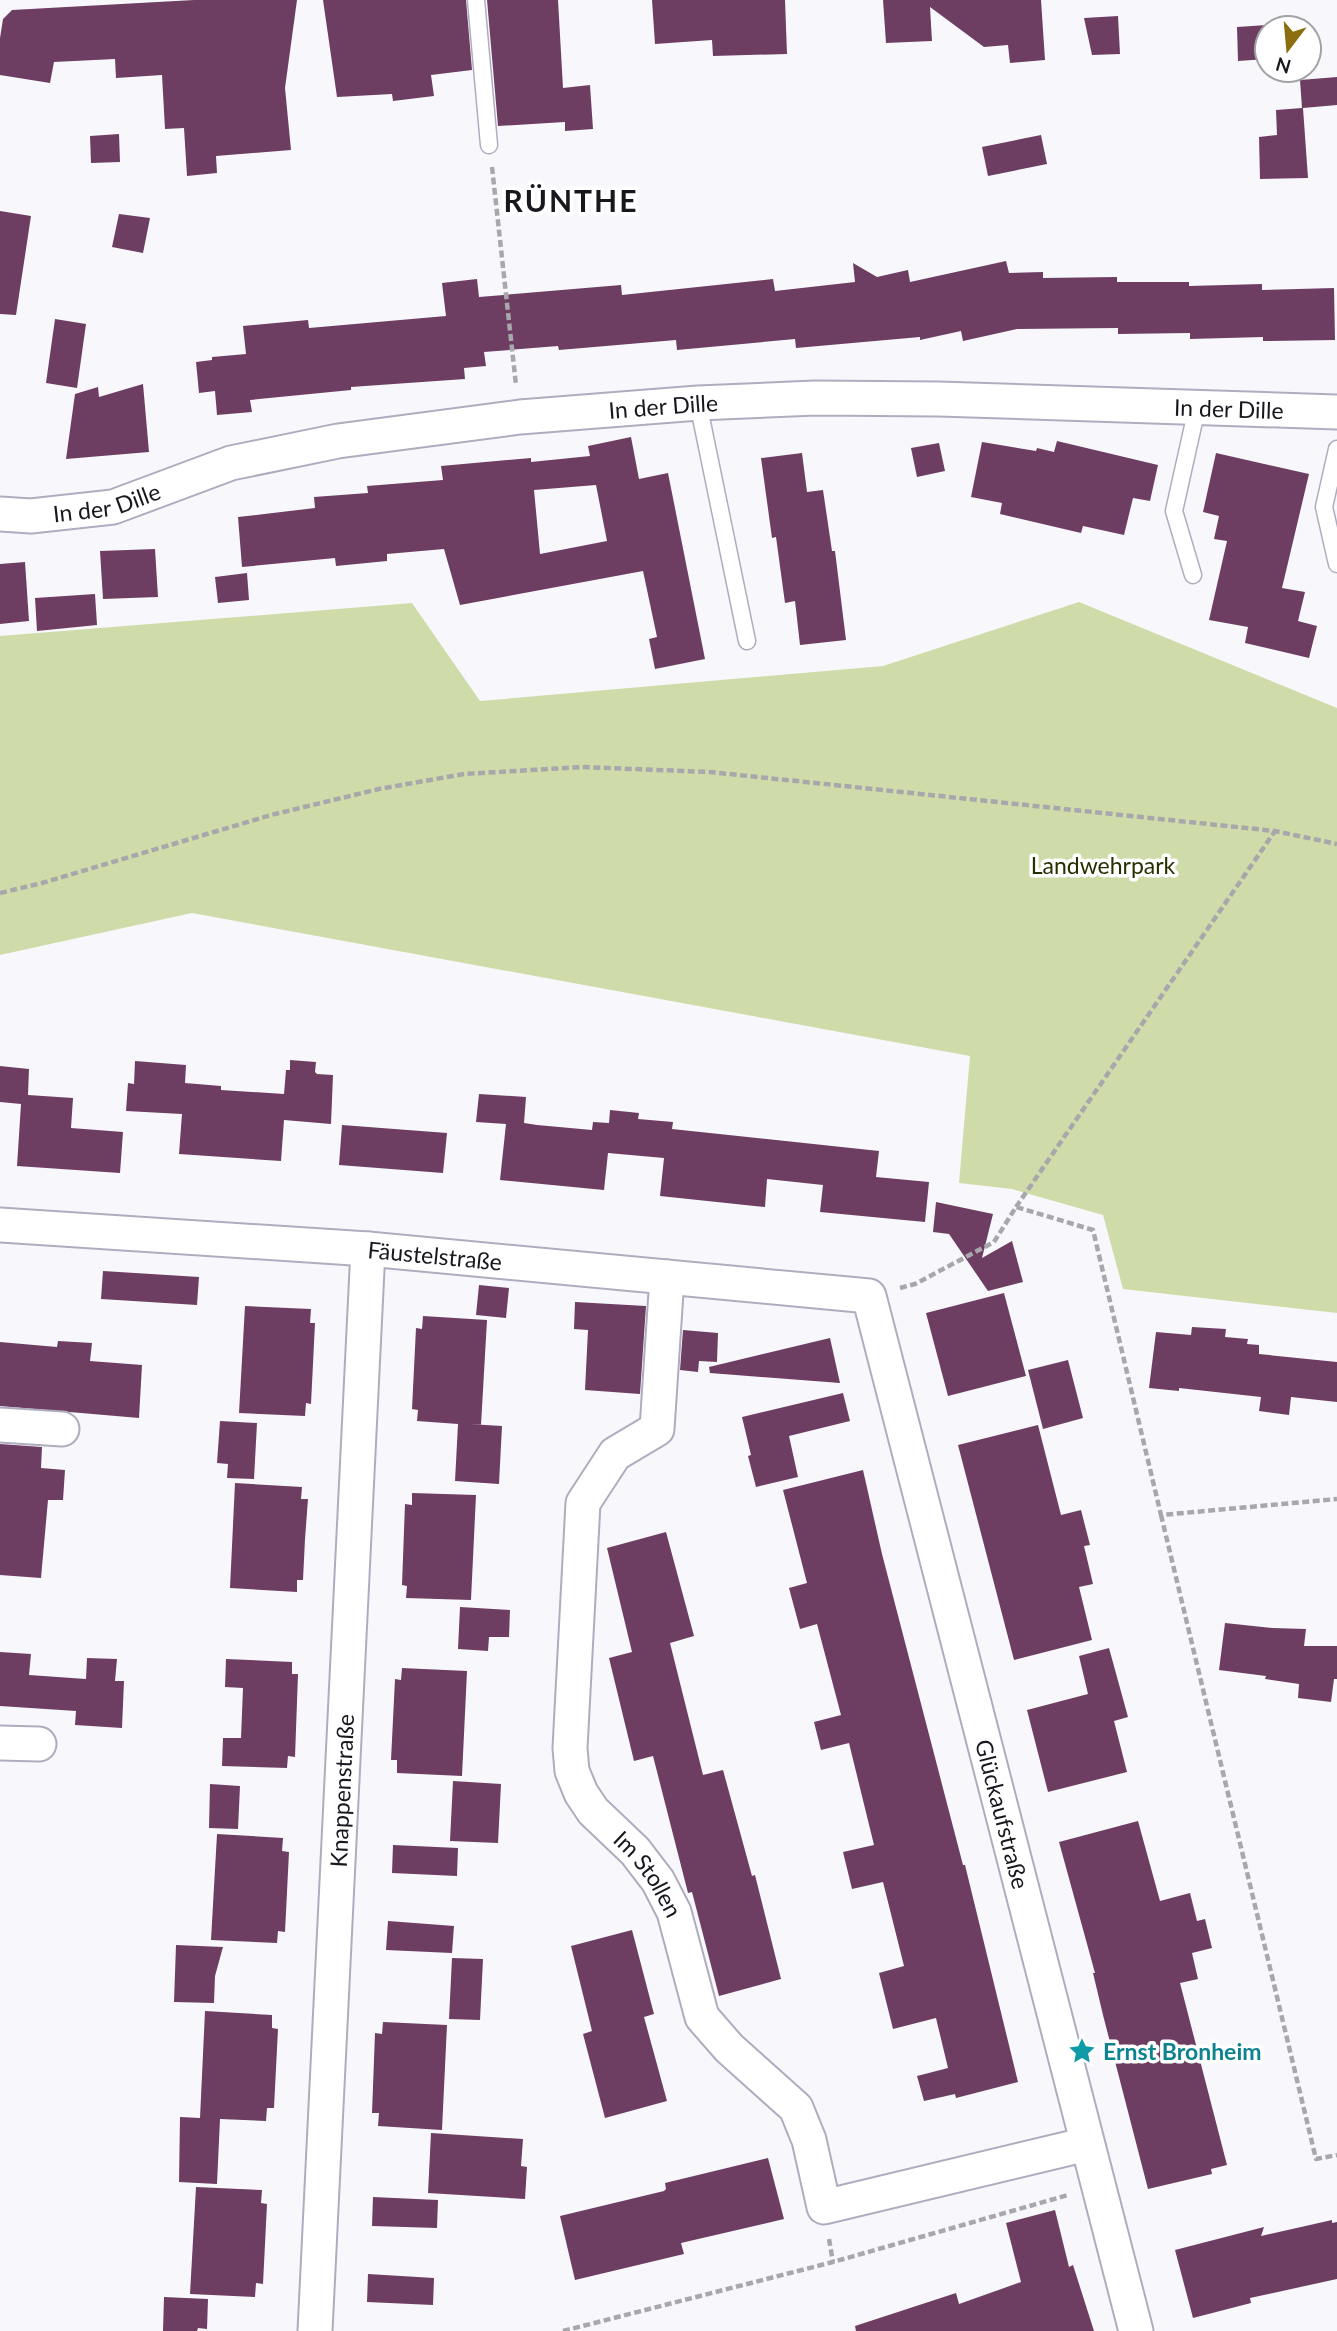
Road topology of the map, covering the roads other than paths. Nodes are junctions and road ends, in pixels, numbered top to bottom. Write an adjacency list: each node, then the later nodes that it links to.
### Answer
1 (476, 0): 2 (lane)
2 (489, 145)
3 (698, 402): 4 (street, In der Dille); 7 (street, In der Dille); 10 (lane)
4 (1197, 408): 5 (street, In der Dille); 9 (lane)
5 (1337, 412)
6 (1337, 449): 8 (lane)
7 (0, 514)
8 (1337, 564)
9 (1193, 575)
10 (747, 641)
11 (0, 1225): 12 (street, Fäustelstraße)
12 (368, 1249): 13 (street, Fäustelstraße); 20 (street, Knappenstraße)
13 (667, 1277): 14 (street, Fäustelstraße); 19 (street, Im Stollen)
14 (869, 1296): 19 (street, Glückaufstraße)
15 (0, 1425): 16 (street)
16 (62, 1429)
17 (0, 1743): 18 (street)
18 (39, 1744)
19 (1087, 2144): 21 (street, Glückaufstraße)
20 (314, 2331)
21 (1136, 2331)

